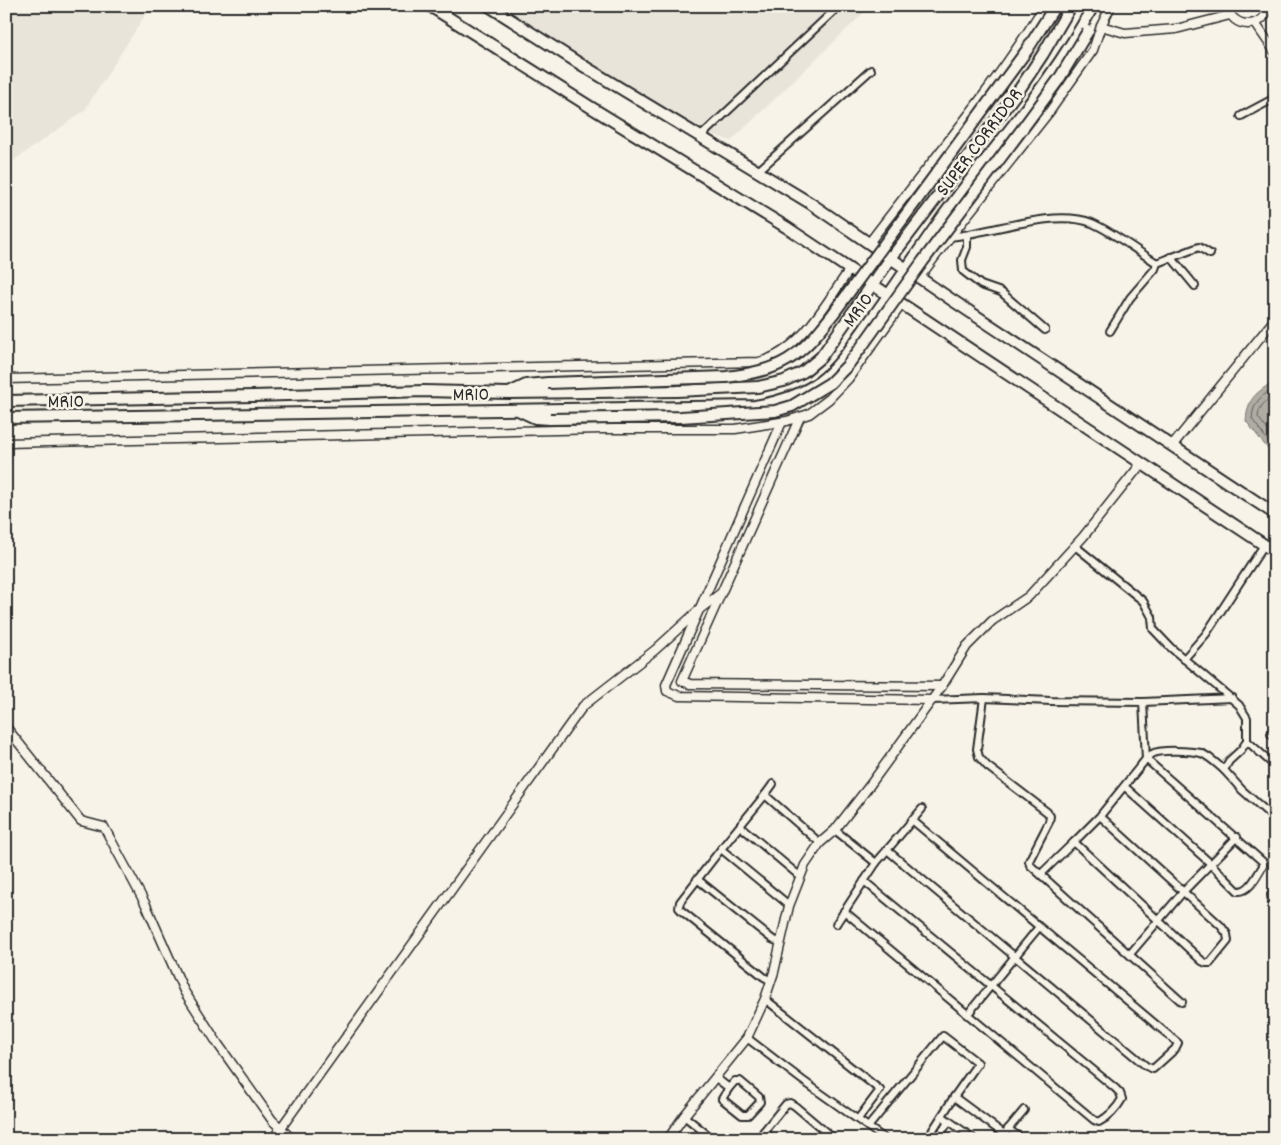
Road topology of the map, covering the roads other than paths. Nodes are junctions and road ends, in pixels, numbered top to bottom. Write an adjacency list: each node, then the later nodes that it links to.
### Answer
1 (430, 6): 28 (main road)
2 (489, 6): 19 (main road)
3 (839, 6): 19 (street)
4 (1044, 6): 23 (street)
5 (1055, 6): 39 (main road, bridge)
6 (1071, 6): 26 (main road, SUPER CORRIDOR)
7 (1093, 6): 29 (main road, SUPER CORRIDOR)
8 (1099, 6): 41 (main road, bridge)
9 (1111, 6): 14 (street)
10 (1228, 6): 12 (street)
11 (1269, 6): 13 (street)
12 (1230, 15): 13 (street); 14 (street)
13 (1255, 23): 15 (street)
14 (1101, 26): 22 (street)
15 (1275, 52)
16 (870, 70): 20 (street)
17 (1275, 98): 18 (street)
18 (1241, 116)
19 (700, 137): 20 (main road)
20 (758, 171): 23 (main road)
21 (967, 235): 22 (street); 27 (street); 36 (street)
22 (950, 237): 30 (street)
23 (869, 243): 26 (main road)
24 (1210, 254): 25 (street)
25 (1171, 257): 27 (street); 32 (street)
26 (891, 258): 29 (main road); 31 (main road, SUPER CORRIDOR)
27 (1157, 263): 37 (street)
28 (850, 269): 31 (main road); 38 (street)
29 (907, 270): 30 (main road); 33 (main road, SUPER CORRIDOR)
30 (919, 278): 46 (main road)
31 (872, 284): 33 (main road); 39 (main road, MR10)
32 (1195, 286)
33 (889, 295): 34 (main road); 41 (main road, MR10)
34 (902, 304): 42 (street); 47 (main road)
35 (1275, 319): 46 (street)
36 (1045, 330)
37 (1110, 331)
38 (6, 379)
39 (508, 393): 40 (main road, MR10)
40 (6, 401)
41 (517, 410): 43 (main road, MR10)
42 (800, 417): 44 (street); 52 (street)
43 (6, 418)
44 (782, 422): 45 (street); 53 (street)
45 (6, 443)
46 (1172, 446): 48 (main road)
47 (1141, 464): 49 (main road); 50 (street)
48 (1275, 514)
49 (1264, 545): 51 (main road); 54 (street)
50 (1075, 546): 54 (street); 55 (street)
51 (1275, 552)
52 (721, 593): 53 (street); 55 (street)
53 (700, 609): 58 (street); 111 (street)
54 (1184, 660): 57 (street)
55 (942, 686): 58 (street)
56 (984, 698): 58 (street); 59 (street); 81 (street)
57 (1232, 698): 59 (street); 61 (street)
58 (932, 700): 73 (street)
59 (1143, 702): 62 (street)
60 (6, 727): 111 (street)
61 (1247, 741): 63 (street); 64 (street)
62 (1146, 759): 64 (street); 66 (street); 74 (street)
63 (1275, 766)
64 (1224, 770): 70 (street)
65 (773, 784): 67 (street)
66 (1124, 786): 69 (street); 80 (street)
67 (765, 795): 72 (street); 76 (street)
68 (922, 809): 71 (street)
69 (1100, 816): 75 (street); 86 (street)
70 (1275, 819)
71 (912, 820): 78 (street); 92 (street)
72 (740, 826): 77 (street); 82 (street)
73 (835, 830): 76 (street); 79 (street)
74 (1237, 837): 80 (street); 80 (street)
75 (1074, 842): 81 (street); 90 (street)
76 (820, 843): 82 (street)
77 (721, 849): 83 (street); 87 (street)
78 (887, 850): 79 (street); 95 (street)
79 (876, 863): 84 (street)
80 (1210, 863): 86 (street)
81 (1041, 874): 94 (street)
82 (800, 878): 87 (street)
83 (697, 879): 93 (street); 96 (street)
84 (864, 881): 89 (street); 97 (street)
85 (1275, 890): 88 (street)
86 (1183, 892): 90 (street); 90 (street)
87 (789, 905): 93 (street)
88 (1275, 906)
89 (844, 912): 91 (street); 100 (street)
90 (1159, 921): 94 (street)
91 (836, 924)
92 (1039, 927): 95 (street); 95 (street)
93 (781, 944): 96 (street)
94 (1130, 954): 99 (street)
95 (1015, 956): 97 (street)
96 (771, 981): 98 (street)
97 (990, 986): 100 (street); 100 (street)
98 (765, 999): 101 (street); 108 (street)
99 (1182, 1002)
100 (966, 1015)
101 (747, 1038): 102 (street); 108 (street)
102 (716, 1078): 103 (street); 106 (street)
103 (729, 1088): 103 (street)
104 (954, 1097): 107 (street); 110 (street); 113 (street)
105 (1024, 1110): 113 (street)
106 (684, 1116): 116 (street); 117 (street)
107 (942, 1116): 109 (street); 122 (street)
108 (858, 1119): 110 (street)
109 (949, 1121): 123 (street); 124 (street)
110 (868, 1127): 121 (street)
111 (281, 1128): 114 (street); 115 (street)
112 (764, 1131): 118 (street); 119 (street); 120 (street)
113 (1004, 1134): 125 (street)
114 (273, 1139)
115 (292, 1139)
116 (668, 1139)
117 (713, 1139)
118 (758, 1139)
119 (773, 1139)
120 (834, 1139)
121 (885, 1139)
122 (928, 1139)
123 (937, 1139)
124 (974, 1139)
125 (1022, 1139)

